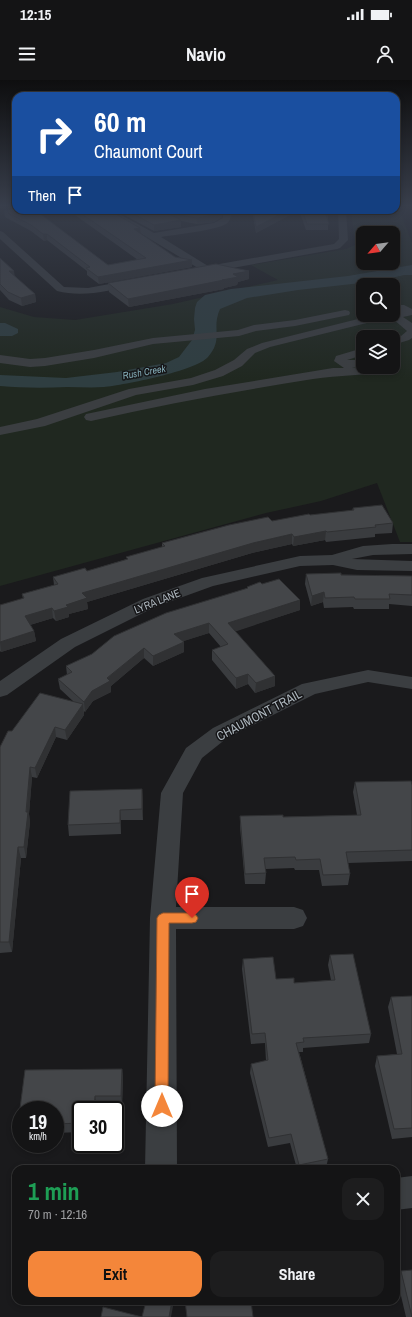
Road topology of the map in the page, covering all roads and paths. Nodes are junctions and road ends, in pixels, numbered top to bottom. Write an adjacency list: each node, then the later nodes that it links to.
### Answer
1 (33, 264): 6 (street)
2 (197, 264): 4 (street)
3 (241, 264): 4 (street)
4 (207, 270): 5 (street)
5 (191, 272)
6 (146, 280)
7 (400, 308): 8 (street)
8 (410, 309): 10 (street); 12 (street)
9 (356, 311): 15 (street)
10 (400, 312)
11 (360, 322): 18 (street)
12 (412, 331): 13 (street)
13 (400, 340)
14 (356, 353): 16 (street)
15 (0, 359)
16 (356, 364)
17 (356, 371): 19 (street)
18 (0, 432)
19 (0, 439)
20 (412, 548): 21 (street, LYRA LANE)
21 (333, 560): 22 (street, LYRA LANE); 24 (street, LYRA LANE)
22 (412, 566)
23 (412, 683): 25 (street, CHAUMONT TRAIL)
24 (0, 690)
25 (163, 918): 26 (street); 27 (street, CHAUMONT TRAIL)
26 (294, 918)
27 (161, 1165)
28 (412, 1192): 29 (street)
29 (400, 1194)

